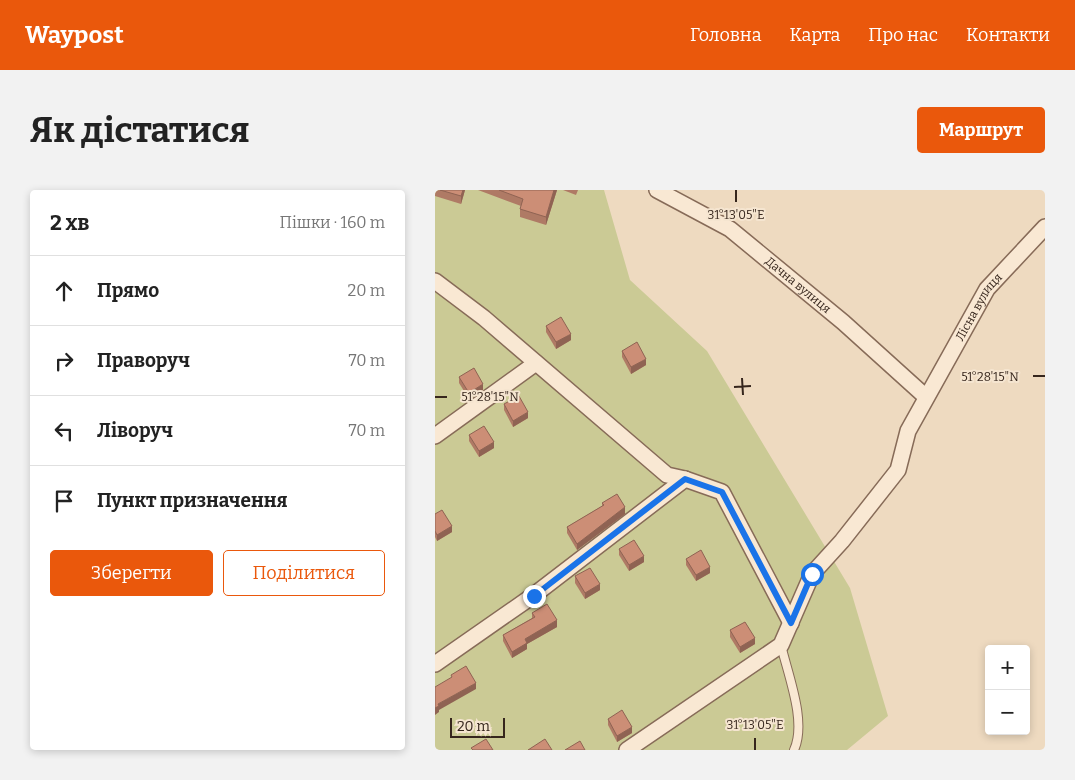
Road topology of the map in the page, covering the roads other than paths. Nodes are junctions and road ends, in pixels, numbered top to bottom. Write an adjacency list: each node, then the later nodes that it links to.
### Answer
1 (657, 190): 5 (street, Дачна вулиця)
2 (1045, 227): 5 (street, Лісна вулиця)
3 (435, 281): 4 (street)
4 (536, 363): 6 (street); 7 (street)
5 (926, 397): 8 (street, Лісна вулиця)
6 (435, 436)
7 (685, 479): 8 (street); 10 (street)
8 (791, 623): 9 (street, Лісна вулиця)
9 (781, 645): 11 (street); 12 (lane)
10 (435, 664)
11 (627, 750)
12 (794, 750)

